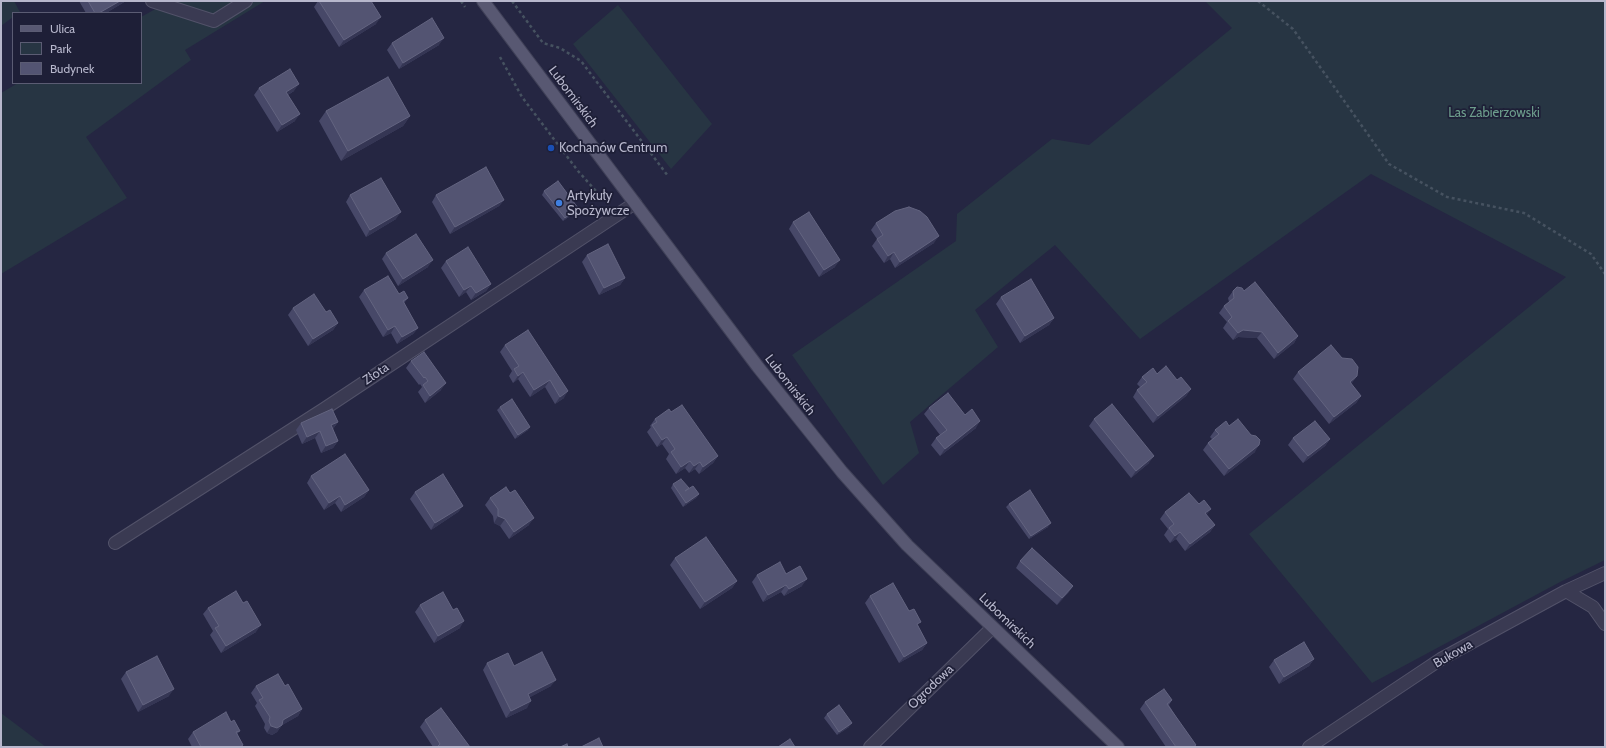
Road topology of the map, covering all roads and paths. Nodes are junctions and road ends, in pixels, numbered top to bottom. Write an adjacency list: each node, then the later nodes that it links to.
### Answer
1 (152, 1): 2 (street)
2 (246, 1)
3 (483, 1): 7 (main road, Lubomirskich)
4 (512, 1): 6 (path)
5 (1258, 1): 8 (path)
6 (668, 176)
7 (635, 203): 9 (street, Złota); 13 (main road, Lubomirskich)
8 (1605, 274)
9 (115, 543)
10 (1605, 573): 11 (street, Bukowa)
11 (1566, 592): 12 (street); 16 (street, Bukowa)
12 (1605, 624)
13 (992, 628): 14 (street, Ogrodowa); 15 (main road, Lubomirskich)
14 (870, 747)
15 (1118, 747)
16 (1309, 747)

